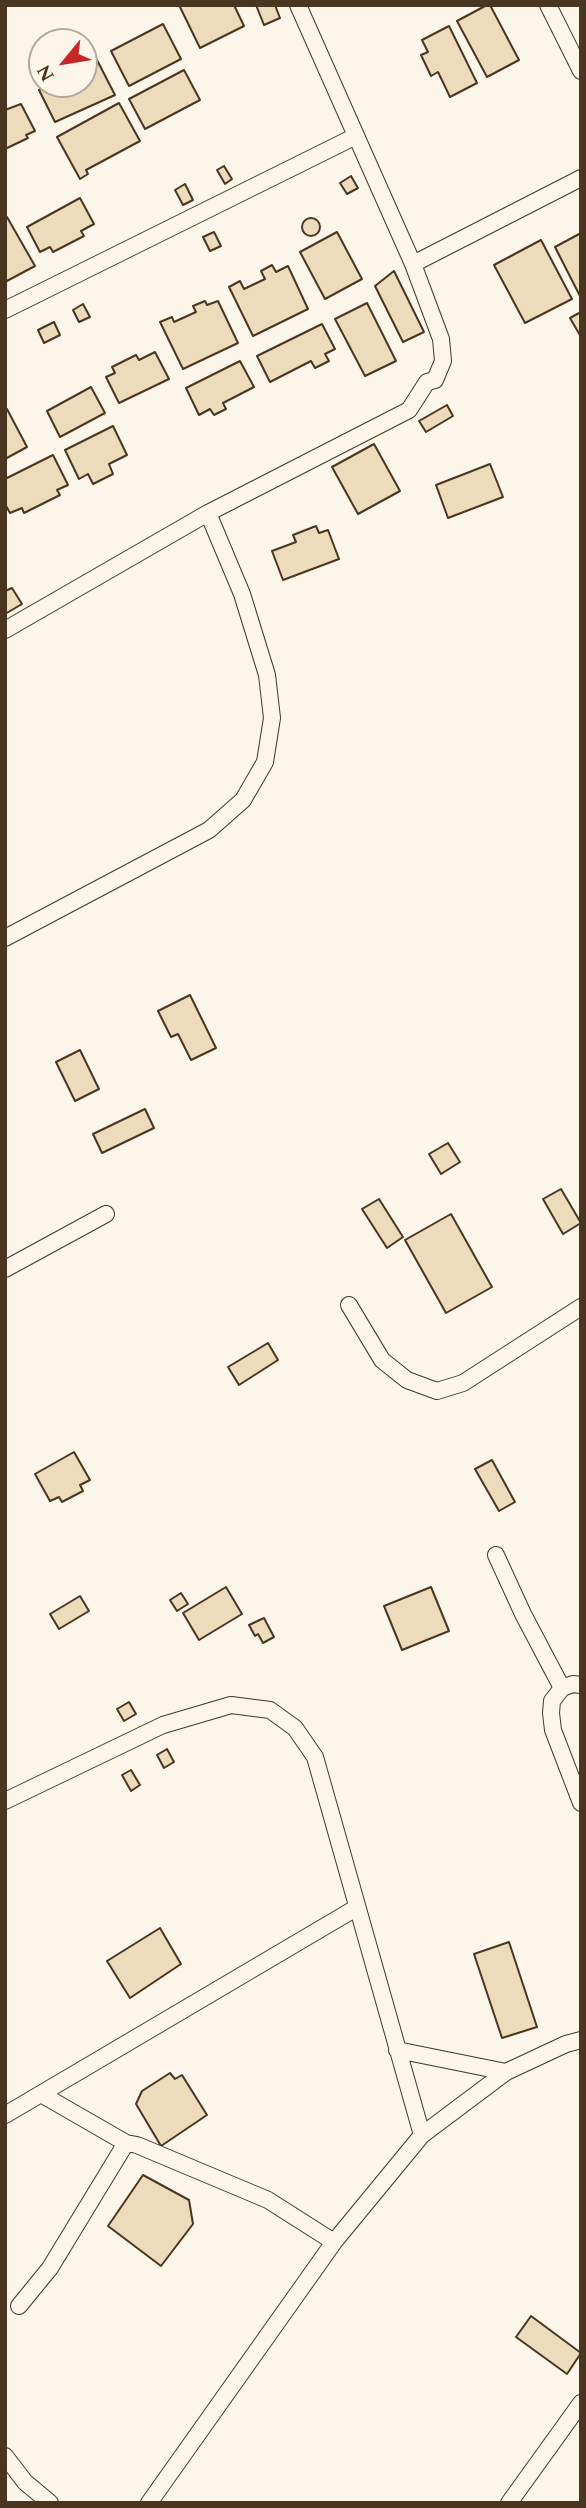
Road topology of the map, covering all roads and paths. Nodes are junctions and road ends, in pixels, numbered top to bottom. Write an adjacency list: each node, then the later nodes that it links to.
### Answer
1 (298, 5): 4 (street)
2 (548, 5): 3 (street)
3 (581, 71)
4 (356, 136): 6 (street); 7 (street)
5 (581, 178): 6 (street)
6 (413, 264): 8 (street)
7 (5, 310)
8 (208, 513): 9 (street); 10 (street)
9 (5, 630)
10 (5, 938)
11 (106, 1214): 12 (street)
12 (5, 1269)
13 (349, 1305): 14 (street)
14 (581, 1307)
15 (496, 1555): 17 (street)
16 (581, 1685): 17 (street)
17 (562, 1688): 19 (street)
18 (5, 1801): 20 (street)
19 (581, 1803)
20 (356, 1908): 22 (street); 24 (street)
21 (581, 2040): 23 (street)
22 (397, 2050): 23 (street); 26 (street)
23 (506, 2072): 26 (street)
24 (41, 2094): 25 (street); 27 (street)
25 (5, 2115)
26 (422, 2135): 28 (street)
27 (126, 2143): 28 (street); 29 (street)
28 (334, 2242): 34 (street)
29 (19, 2306)
30 (581, 2403): 32 (street)
31 (5, 2456): 33 (street)
32 (511, 2502)
33 (50, 2503)
34 (149, 2503)

